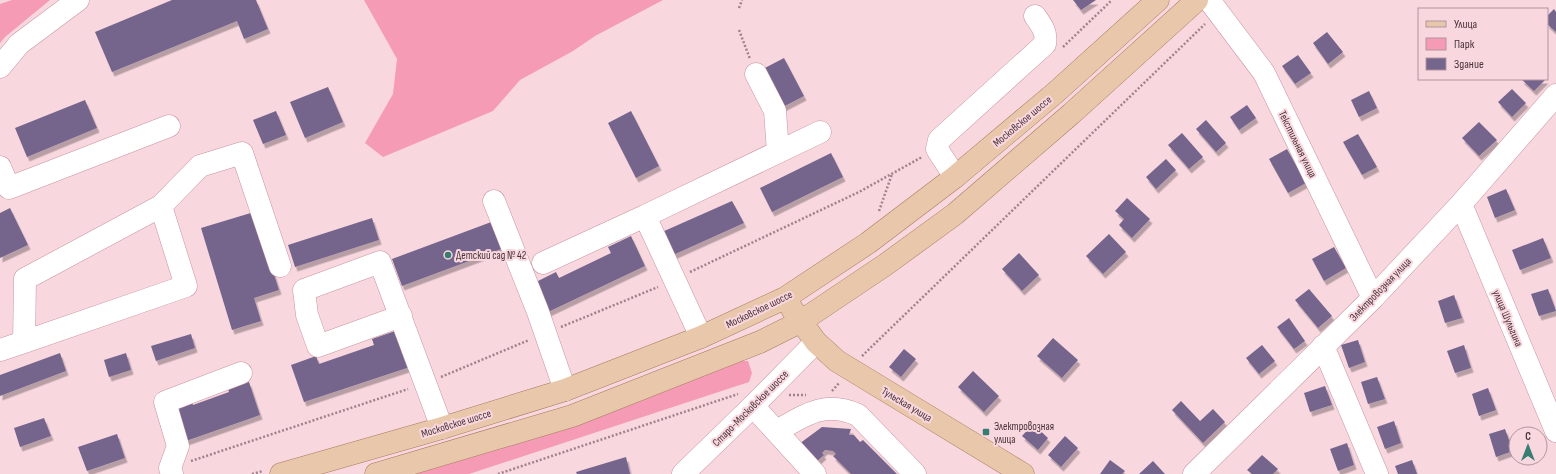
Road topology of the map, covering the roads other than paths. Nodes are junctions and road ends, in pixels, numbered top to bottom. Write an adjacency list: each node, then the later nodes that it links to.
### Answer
1 (78, 0): 6 (street)
2 (1158, 0): 13 (main road, Московское шоссе)
3 (1197, 0): 23 (main road)
4 (1208, 0): 21 (street, Текстильная улица)
5 (1035, 16): 13 (street)
6 (0, 66)
7 (756, 74): 11 (street)
8 (1556, 96): 15 (street, Электровозная улица)
9 (169, 126): 12 (street)
10 (820, 132): 11 (street)
11 (778, 152): 17 (street)
12 (0, 167)
13 (955, 177): 20 (main road, Московское шоссе)
14 (494, 201): 30 (street)
15 (1461, 204): 21 (street, Электровозная улица); 34 (street, улица Шульгина)
16 (161, 206): 19 (street); 25 (street); 25 (street)
17 (645, 216): 18 (street); 24 (street)
18 (543, 263)
19 (280, 266)
20 (785, 298): 23 (main road, Тульская улица); 24 (main road, Московское шоссе)
21 (1373, 298): 27 (street, Электровозная улица)
22 (401, 316): 22 (street); 32 (street)
23 (800, 322): 26 (main road, Тульская улица); 37 (main road)
24 (701, 337): 30 (main road, Московское шоссе)
25 (24, 342): 28 (street)
26 (816, 342): 31 (street, Старо-Московское шоссе); 41 (main road, Тульская улица)
27 (1323, 346): 42 (street, Электровозная улица); 43 (street)
28 (0, 350)
29 (241, 373): 35 (street)
30 (565, 390): 32 (main road, Московское шоссе)
31 (753, 406): 33 (street); 38 (street, Старо-Московское шоссе)
32 (442, 428): 36 (main road, Московское шоссе)
33 (777, 431): 39 (street); 40 (street)
34 (1556, 431)
35 (172, 474)
36 (281, 474)
37 (376, 474)
38 (683, 474)
39 (815, 474)
40 (915, 474)
41 (1024, 474)
42 (1194, 474)
43 (1377, 474)

